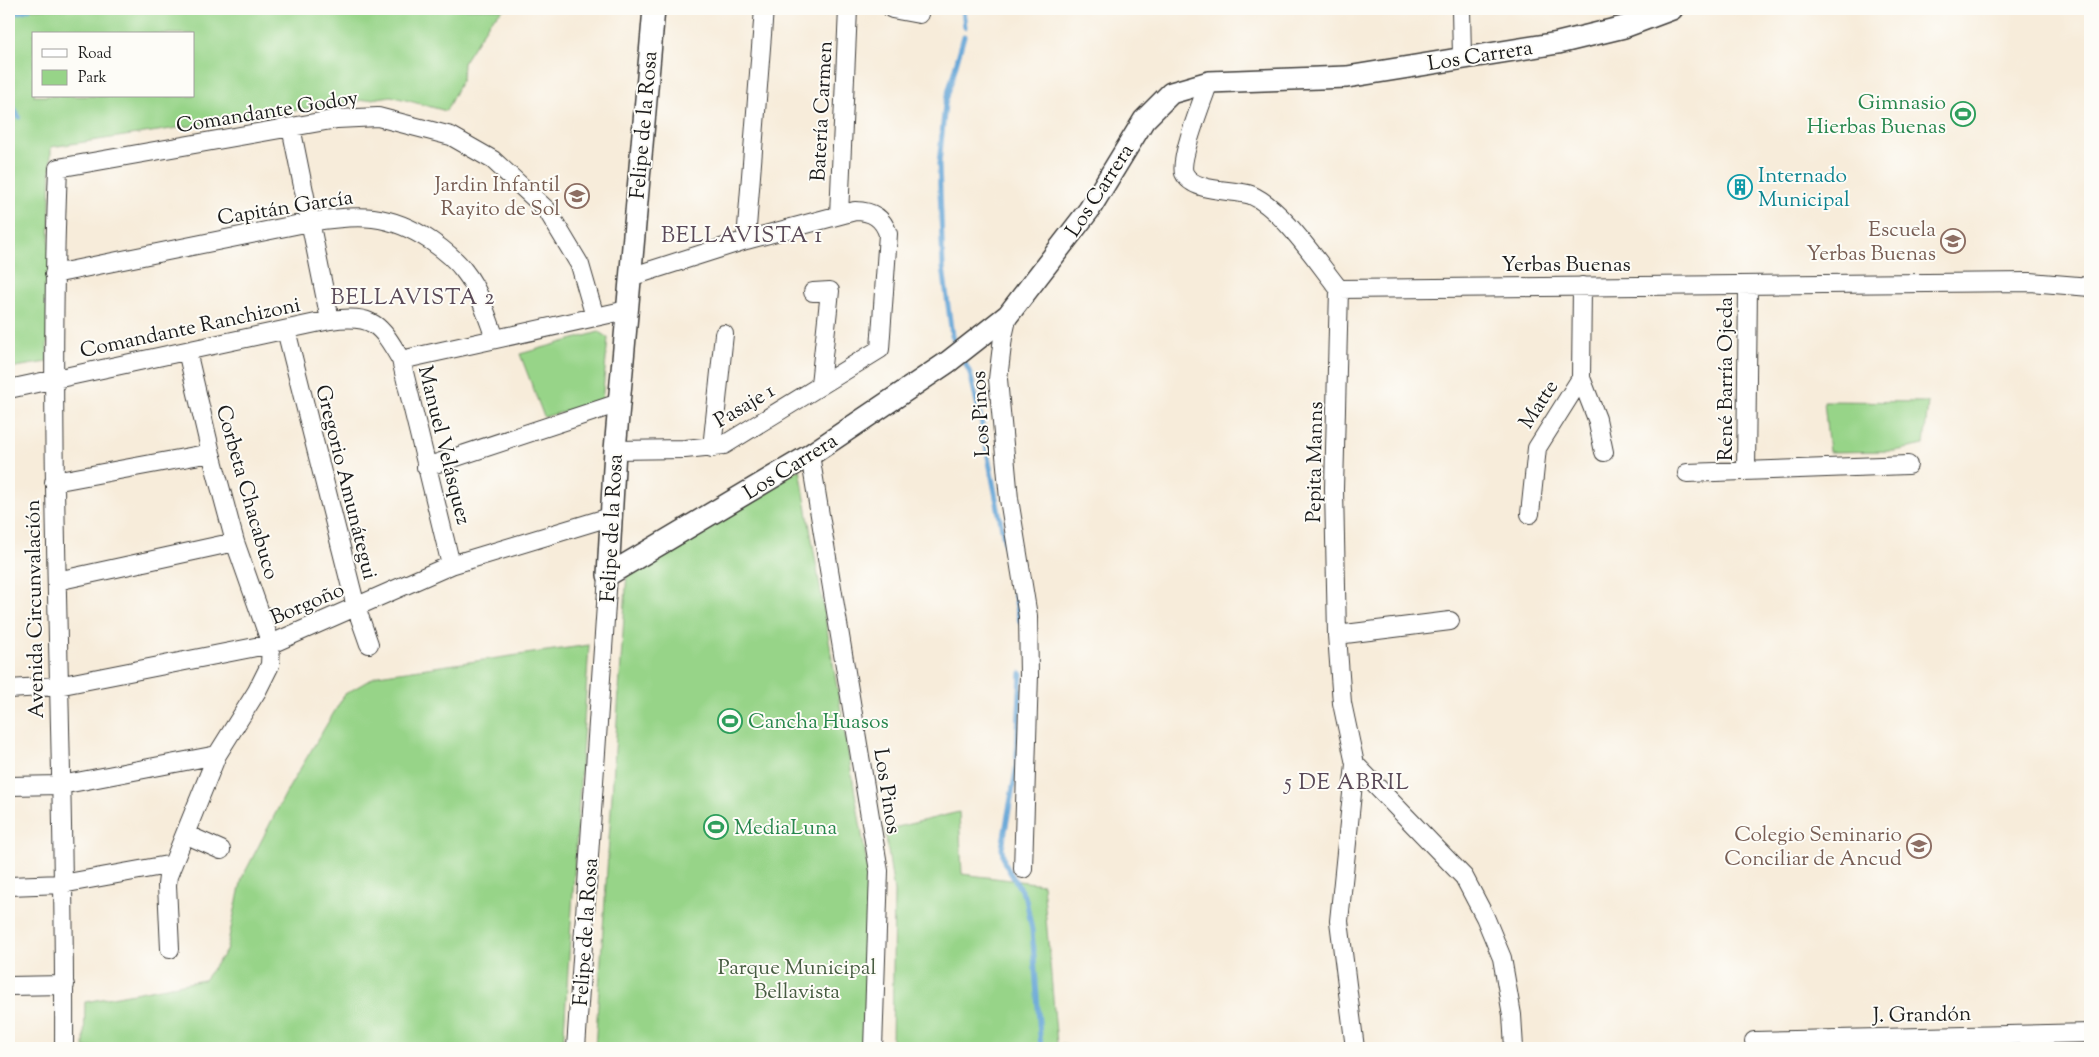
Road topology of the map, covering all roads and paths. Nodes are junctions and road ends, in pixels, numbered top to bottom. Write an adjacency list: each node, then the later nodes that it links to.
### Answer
1 (654, 9): 16 (street, Felipe de la Rosa)
2 (764, 9): 14 (street)
3 (848, 9): 12 (street, Batería Carmen)
4 (892, 9): 7 (street)
5 (1461, 9): 8 (street)
6 (1672, 9): 8 (street, Los Carrera)
7 (919, 14)
8 (1462, 58): 9 (street, Los Carrera)
9 (1209, 82): 20 (street); 23 (street, Los Carrera)
10 (291, 127): 11 (street, Comandante Godoy); 13 (street); 24 (street, Comandante Godoy)
11 (58, 168): 15 (street, Avenida Circunvalación)
12 (838, 215): 14 (street); 34 (street, Pasaje 1)
13 (310, 222): 15 (street, Capitán García); 25 (street); 29 (street, Capitán García)
14 (746, 240): 16 (street)
15 (54, 274): 32 (street, Avenida Circunvalación)
16 (630, 277): 22 (street, Felipe de la Rosa)
17 (1582, 286): 18 (street, Yerbas Buenas); 20 (street, Yerbas Buenas); 33 (street, Matte)
18 (1748, 286): 19 (street, Yerbas Buenas); 44 (street, René Barría Ojeda)
19 (2090, 288)
20 (1339, 289): 55 (street, Pepita Manns)
21 (813, 292): 34 (street)
22 (627, 310): 24 (street); 36 (street, Felipe de la Rosa)
23 (1008, 315): 41 (street, Los Carrera); 67 (street, Los Pinos)
24 (595, 317): 29 (street)
25 (330, 320): 26 (street, Comandante Ranchizoni); 28 (street, Comandante Ranchizoni)
26 (286, 330): 30 (street, Comandante Ranchizoni); 53 (street, Gregorio Amunátegui)
27 (724, 334): 37 (street)
28 (388, 338): 31 (street, Manuel Velásquez)
29 (495, 338): 31 (street)
30 (187, 351): 32 (street, Comandante Ranchizoni); 40 (street, Corbeta Chacabuco)
31 (401, 360): 43 (street, Manuel Velásquez)
32 (55, 378): 35 (street, Comandante Ranchizoni); 46 (street, Avenida Circunvalación)
33 (1581, 378): 39 (street, Matte); 47 (street, Matte)
34 (820, 384): 37 (street, Pasaje 1)
35 (9, 389)
36 (619, 403): 38 (street, Felipe de la Rosa); 43 (street)
37 (712, 448): 38 (street, Pasaje 1)
38 (615, 450): 48 (street, Felipe de la Rosa)
39 (1604, 452)
40 (211, 453): 46 (street); 49 (street, Corbeta Chacabuco)
41 (810, 455): 51 (street, Los Carrera); 77 (street, Los Pinos)
42 (1908, 465): 44 (street, René Barría Ojeda)
43 (426, 467): 50 (street, Manuel Velásquez)
44 (1746, 472): 45 (street, René Barría Ojeda)
45 (1687, 473)
46 (54, 482): 52 (street, Avenida Circunvalación)
47 (1530, 514)
48 (613, 516): 50 (street, Borgoño); 51 (street, Felipe de la Rosa)
49 (235, 542): 52 (street); 56 (street, Corbeta Chacabuco)
50 (451, 565): 53 (street, Borgoño)
51 (608, 575): 76 (street, Felipe de la Rosa)
52 (57, 582): 58 (street, Avenida Circunvalación)
53 (356, 607): 56 (street, Borgoño); 57 (street, Gregorio Amunátegui)
54 (1450, 621): 55 (street)
55 (1337, 634): 61 (street, Pepita Manns)
56 (271, 644): 58 (street, Borgoño); 60 (street)
57 (369, 644)
58 (58, 686): 59 (street, Borgoño); 62 (street, Avenida Circunvalación)
59 (9, 689)
60 (217, 755): 62 (street); 64 (street)
61 (1355, 764): 78 (street); 79 (street)
62 (61, 785): 63 (street); 68 (street, Avenida Circunvalación)
63 (9, 786)
64 (185, 834): 65 (street); 66 (street)
65 (221, 850)
66 (173, 864): 68 (street); 70 (street)
67 (1023, 869)
68 (62, 884): 69 (street); 71 (street, Avenida Circunvalación)
69 (9, 886)
70 (170, 949)
71 (65, 985): 72 (street); 75 (street, Avenida Circunvalación)
72 (9, 986)
73 (2090, 1033): 74 (street, J. Grandón)
74 (1754, 1041)
75 (64, 1048)
76 (576, 1048)
77 (873, 1048)
78 (1355, 1048)
79 (1514, 1048)

